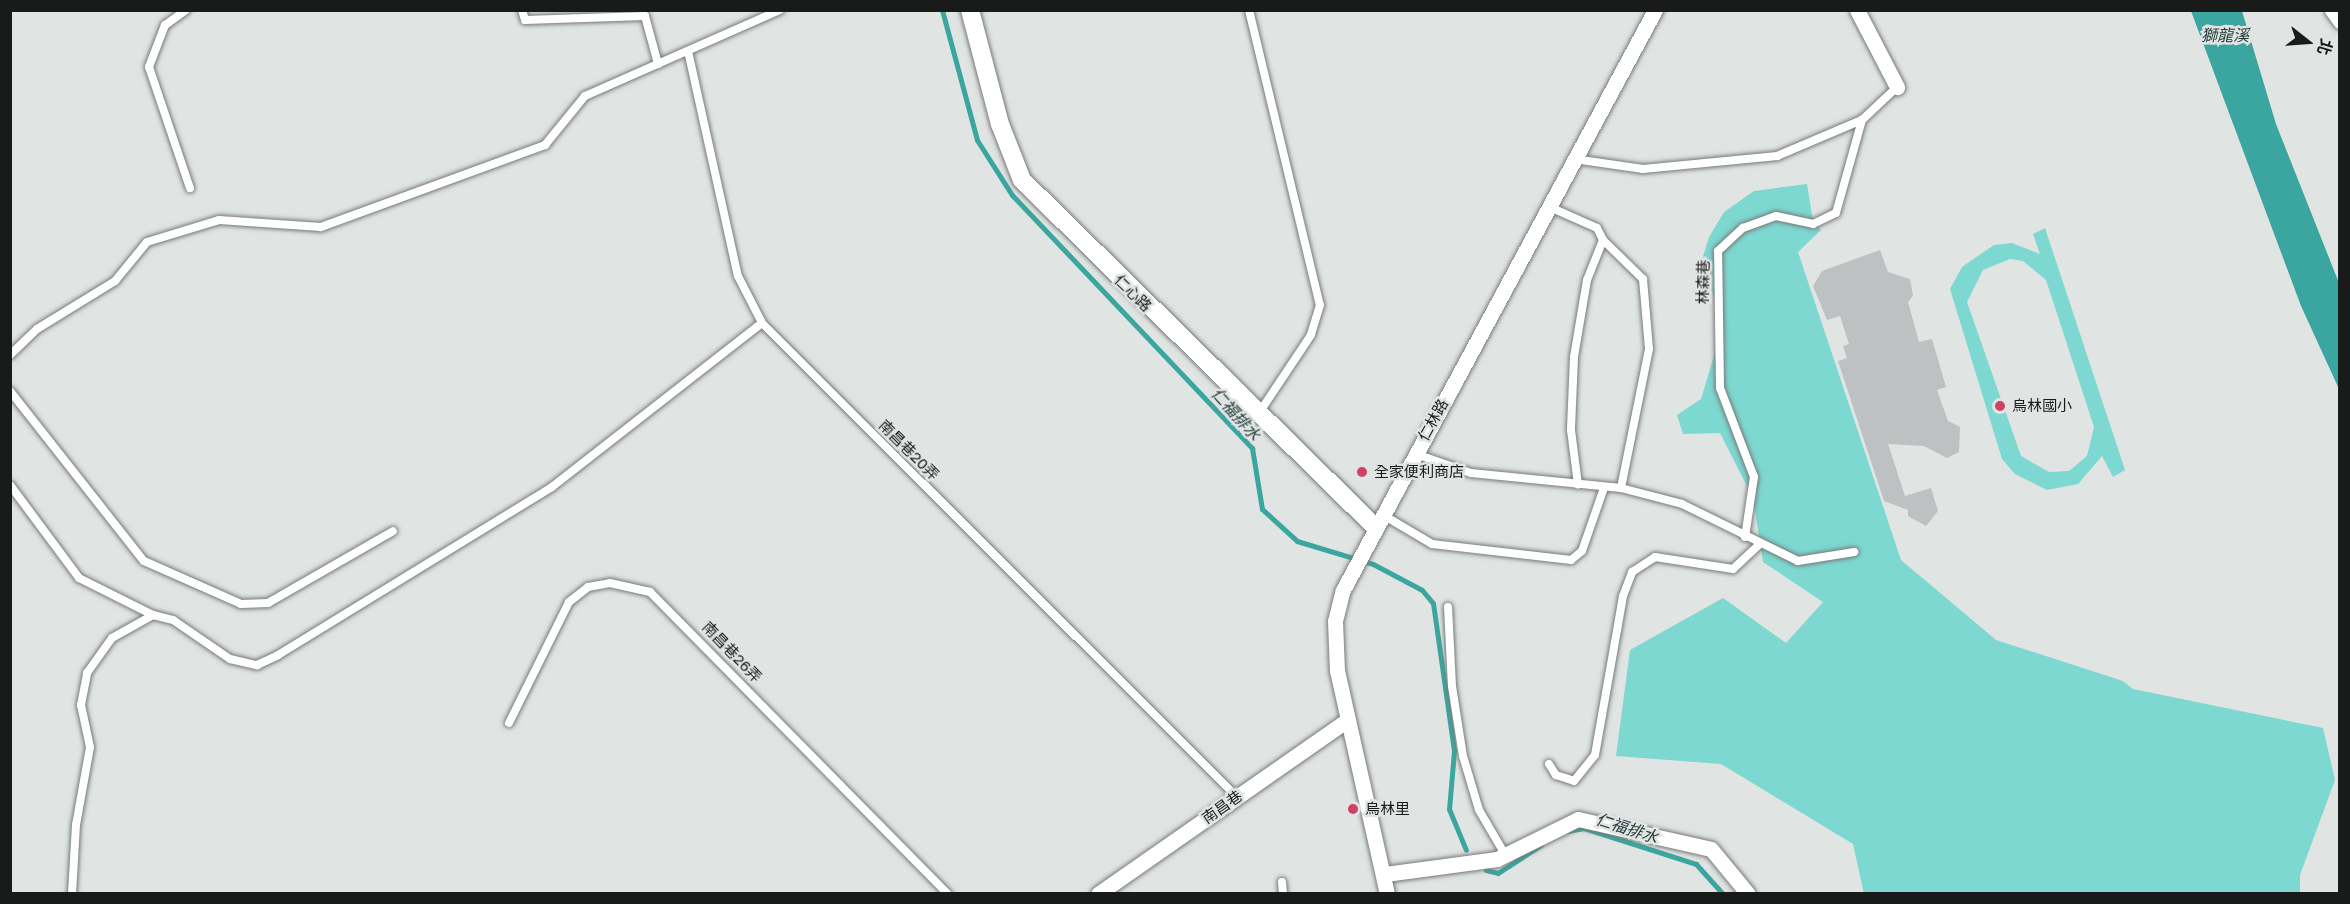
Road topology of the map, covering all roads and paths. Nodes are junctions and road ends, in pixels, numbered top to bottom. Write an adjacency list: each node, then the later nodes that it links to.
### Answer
1 (186, 10): 15 (lane)
2 (522, 10): 11 (lane)
3 (780, 10): 10 (lane)
4 (970, 10): 21 (street, 仁心路)
5 (1249, 10): 21 (lane)
6 (1654, 10): 14 (street, 仁林路)
7 (1857, 10): 12 (street)
8 (2332, 10): 9 (street)
9 (2340, 21)
10 (688, 51): 11 (lane); 18 (lane, 南昌巷20弄)
11 (658, 64): 19 (lane)
12 (1897, 87): 13 (lane)
13 (1862, 120): 14 (lane); 29 (lane, 林森巷)
14 (1574, 159): 16 (street, 仁林路)
15 (190, 189)
16 (1552, 208): 17 (lane); 22 (street, 仁林路)
17 (1603, 240): 24 (lane); 26 (lane)
18 (762, 323): 33 (lane); 37 (lane, 南昌巷20弄)
19 (10, 355)
20 (10, 391): 28 (lane)
21 (1258, 414): 27 (street, 仁心路)
22 (1414, 454): 24 (lane); 27 (street, 仁林路)
23 (10, 485): 33 (lane)
24 (1578, 485): 25 (lane)
25 (1604, 488): 26 (lane); 27 (lane)
26 (1621, 488): 29 (lane)
27 (1379, 520): 34 (street, 仁林路)
28 (393, 531)
29 (1745, 537): 30 (lane)
30 (1759, 545): 31 (lane); 36 (lane)
31 (1854, 552)
32 (1449, 607): 38 (lane)
33 (153, 615): 41 (lane)
34 (1346, 722): 37 (street, 南昌巷); 39 (street, 仁林路)
35 (509, 723): 42 (lane, 南昌巷26弄)
36 (1550, 764)
37 (1237, 797): 43 (street, 南昌巷)
38 (1506, 856): 39 (street); 46 (street)
39 (1385, 874): 45 (street, 仁林路)
40 (1282, 882): 44 (lane)
41 (72, 894)
42 (948, 894)
43 (1098, 894)
44 (1283, 894)
45 (1387, 894)
46 (1748, 894)

